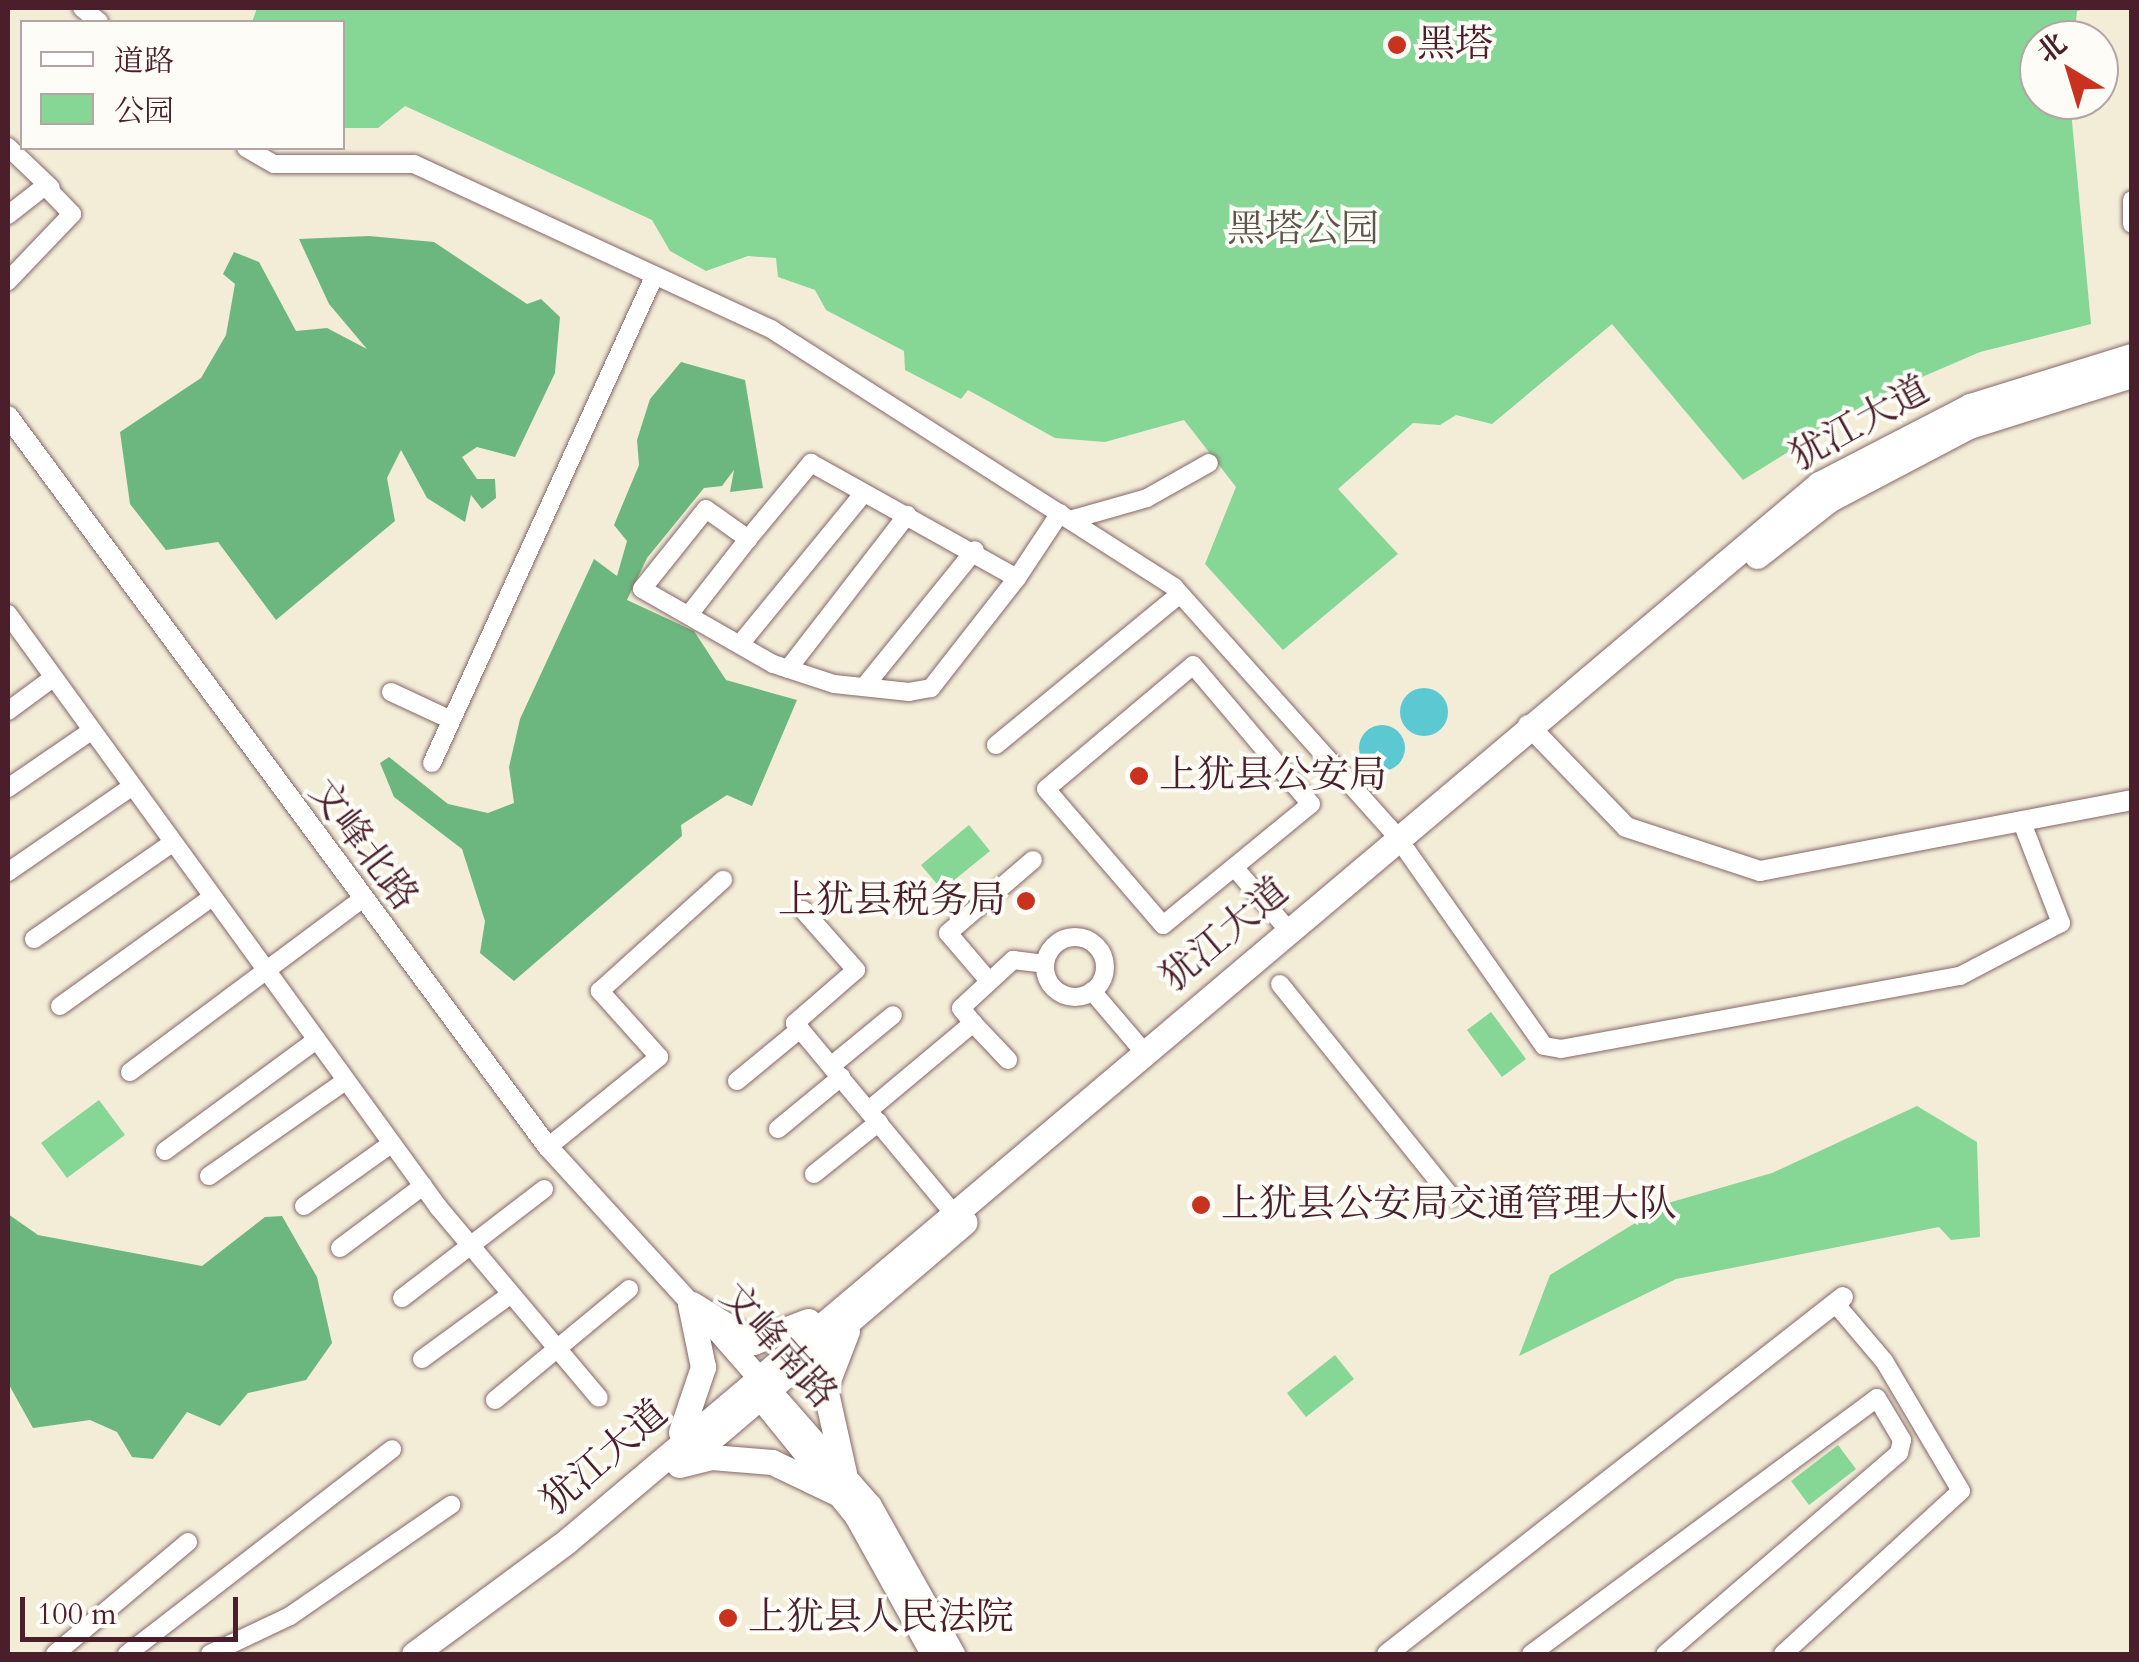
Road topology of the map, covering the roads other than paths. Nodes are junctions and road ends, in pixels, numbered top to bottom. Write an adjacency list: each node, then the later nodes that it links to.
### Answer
1 (8, 148): 3 (street)
2 (250, 150): 7 (street)
3 (51, 188): 5 (street); 8 (street)
4 (2132, 200): 6 (street)
5 (8, 215)
6 (2132, 224)
7 (654, 277): 15 (street); 28 (street)
8 (8, 281)
9 (2132, 356): 29 (main road, 犹江大道)
10 (2132, 375): 29 (main road, 犹江大道)
11 (8, 416): 44 (street, 文峰北路)
12 (1209, 463): 15 (street)
13 (862, 495): 14 (street); 16 (street); 22 (street)
14 (907, 515): 17 (street); 23 (street)
15 (1065, 516): 18 (street); 19 (street)
16 (748, 539): 20 (street); 20 (street)
17 (975, 550): 18 (street); 25 (street)
18 (1018, 578): 25 (street)
19 (1180, 594): 31 (street); 38 (street)
20 (691, 612): 22 (street)
21 (10, 622): 24 (street)
22 (741, 643): 23 (street)
23 (788, 669): 25 (street)
24 (53, 678): 27 (street); 30 (street)
25 (864, 687)
26 (390, 692): 28 (street)
27 (8, 711)
28 (451, 720): 32 (street)
29 (1533, 729): 36 (street); 38 (main road, 犹江大道)
30 (91, 730): 33 (street); 34 (street)
31 (996, 745)
32 (432, 763)
33 (132, 787): 37 (street); 41 (street)
34 (8, 788)
35 (2132, 800): 36 (street)
36 (2021, 820): 38 (street)
37 (172, 843): 43 (street); 47 (street)
38 (1403, 845): 46 (main road, 犹江大道); 83 (main road, 犹江大道)
39 (1033, 860): 50 (street)
40 (1234, 866): 40 (street); 46 (street)
41 (8, 872)
42 (722, 880): 67 (street)
43 (212, 898): 49 (street); 53 (street)
44 (360, 900): 49 (street); 67 (street, 文峰北路)
45 (803, 910): 56 (street)
46 (1289, 930): 58 (main road, 犹江大道)
47 (34, 939)
48 (1045, 964): 50 (street); 52 (street); 52 (street)
49 (266, 973): 57 (street); 60 (street)
50 (990, 982): 55 (street)
51 (1280, 984): 73 (street)
52 (1092, 990): 58 (street)
53 (60, 1006)
54 (893, 1015): 61 (street)
55 (973, 1023): 59 (street); 64 (street)
56 (800, 1029): 61 (street); 63 (street)
57 (315, 1041): 62 (street); 68 (street)
58 (1143, 1051): 75 (main road, 犹江大道)
59 (1008, 1060)
60 (130, 1072)
61 (836, 1072): 64 (street); 65 (street)
62 (345, 1081): 66 (street); 70 (street)
63 (737, 1081)
64 (874, 1116): 69 (street); 75 (street)
65 (778, 1129)
66 (391, 1144): 71 (street); 74 (street)
67 (548, 1147): 82 (street, 文峰北路)
68 (165, 1151)
69 (814, 1174)
70 (209, 1176)
71 (422, 1186): 76 (street); 77 (street)
72 (544, 1189): 76 (street)
73 (1451, 1196)
74 (304, 1206)
75 (952, 1210): 83 (main road, 犹江大道)
76 (472, 1246): 79 (street); 80 (street)
77 (340, 1248)
78 (629, 1289): 84 (street)
79 (511, 1294): 84 (street); 85 (street)
80 (402, 1298)
81 (1839, 1300): 101 (street); 104 (street)
82 (690, 1302): 83 (main road); 86 (main road, 文峰南路); 90 (main road)
83 (855, 1304): 86 (main road, 犹江大道); 91 (main road)
84 (558, 1349): 87 (street); 88 (street)
85 (422, 1359)
86 (760, 1386): 90 (main road, 犹江大道); 91 (main road, 文峰南路)
87 (599, 1398)
88 (495, 1400)
89 (392, 1449): 95 (street)
90 (674, 1458): 91 (main road); 97 (main road, 犹江大道); 98 (main road, 犹江大道)
91 (841, 1483): 99 (main road, 文峰南路); 100 (main road, 文峰南路)
92 (451, 1505): 96 (street)
93 (188, 1542): 94 (street)
94 (55, 1654)
95 (127, 1654)
96 (210, 1654)
97 (414, 1654)
98 (441, 1654)
99 (932, 1654)
100 (954, 1654)
101 (1387, 1654)
102 (1530, 1654): 103 (street)
103 (1665, 1654)
104 (1782, 1654)

